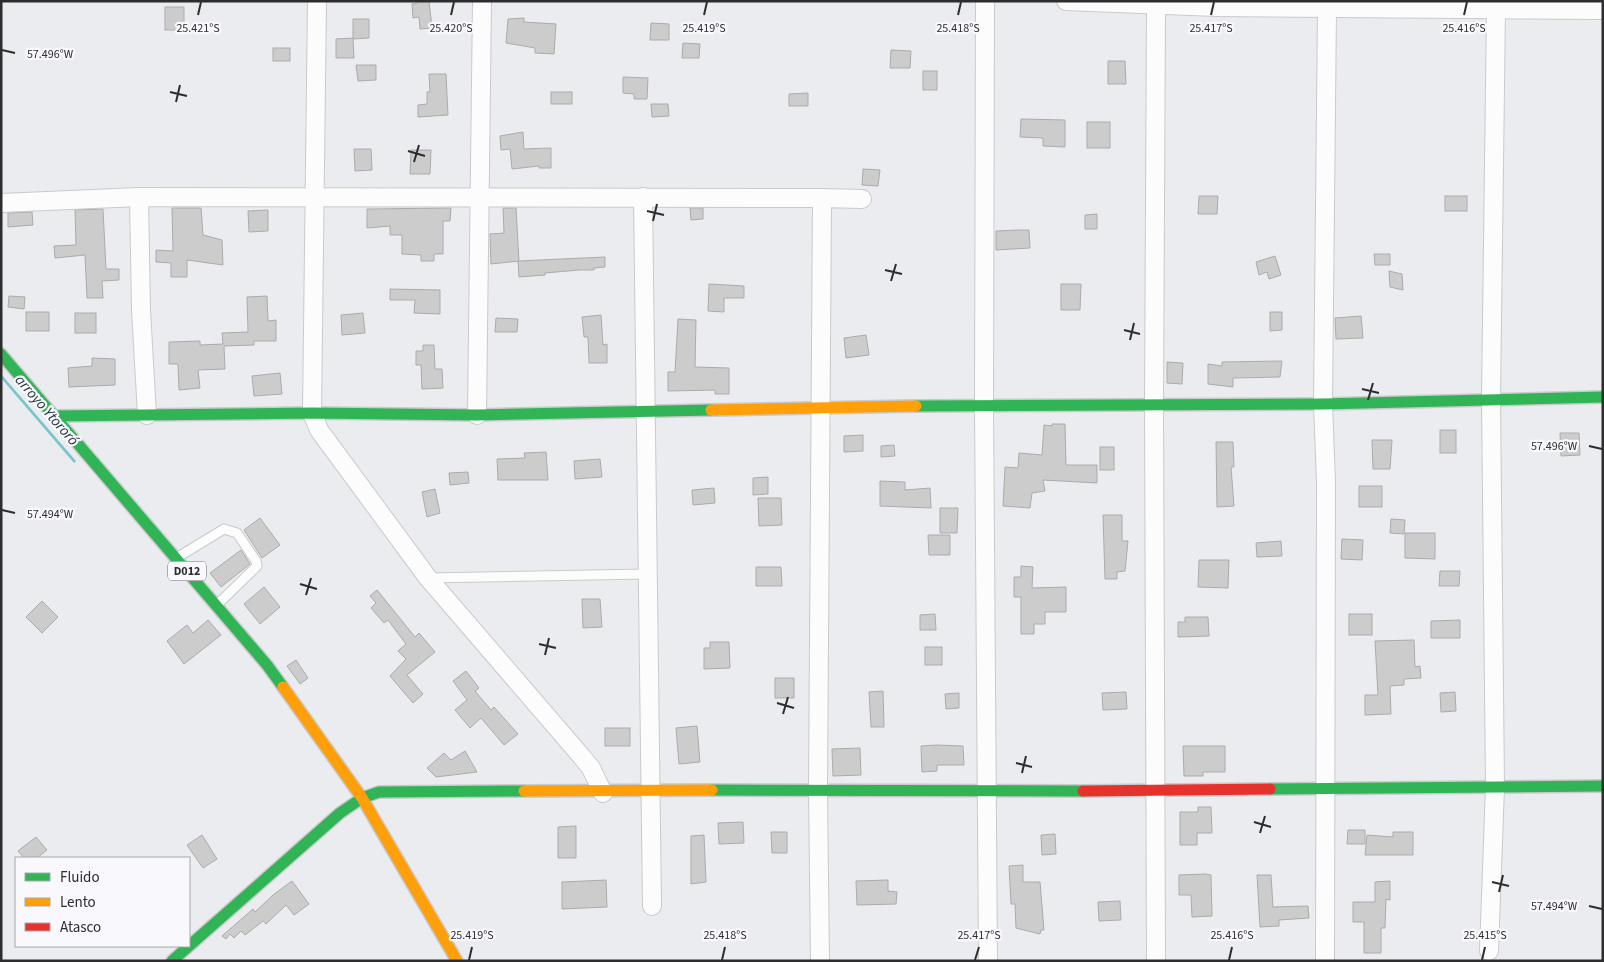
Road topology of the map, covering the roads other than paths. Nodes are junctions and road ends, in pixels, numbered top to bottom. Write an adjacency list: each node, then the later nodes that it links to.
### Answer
1 (317, 1): 14 (street)
2 (482, 1): 12 (street)
3 (985, 1): 24 (street)
4 (1066, 1): 8 (street)
5 (1216, 4): 8 (street); 10 (street)
6 (1362, 5): 9 (street); 10 (street)
7 (1537, 5): 9 (street); 11 (street)
8 (1156, 6): 23 (street)
9 (1496, 8): 21 (street)
10 (1326, 9): 22 (street)
11 (1603, 10)
12 (478, 196): 14 (street); 15 (street); 29 (street)
13 (139, 197): 14 (street); 18 (street); 28 (street)
14 (316, 197): 27 (street)
15 (643, 197): 16 (street); 26 (street)
16 (822, 198): 17 (street); 25 (street)
17 (862, 199)
18 (1, 203)
19 (1, 354): 30 (street, D012)
20 (1603, 397): 21 (street)
21 (1491, 399): 22 (street); 36 (street)
22 (1323, 404): 23 (street); 39 (street)
23 (1154, 405): 24 (street); 38 (street)
24 (984, 406): 25 (street); 42 (street)
25 (820, 407): 26 (street); 37 (street)
26 (644, 412): 29 (street); 32 (street)
27 (312, 413): 28 (street); 29 (street); 33 (street)
28 (147, 415): 30 (street)
29 (477, 415)
30 (54, 416): 31 (street, D012)
31 (176, 558): 34 (street, D012); 34 (lane)
32 (647, 574): 33 (lane); 41 (street)
33 (428, 578): 40 (street)
34 (217, 606): 43 (street, D012)
35 (1603, 786): 36 (street)
36 (1495, 787): 39 (street); 47 (street)
37 (818, 790): 41 (street); 42 (street); 50 (street)
38 (1155, 790): 39 (street); 42 (street); 52 (street)
39 (1327, 790): 53 (street)
40 (603, 792): 41 (street); 43 (street)
41 (650, 792): 44 (street)
42 (989, 792): 51 (street)
43 (362, 798): 45 (street); 49 (street, D012)
44 (652, 906)
45 (190, 945)
46 (188, 947): 48 (street)
47 (1489, 951)
48 (172, 961)
49 (457, 961)
50 (820, 961)
51 (988, 961)
52 (1156, 961)
53 (1325, 961)

